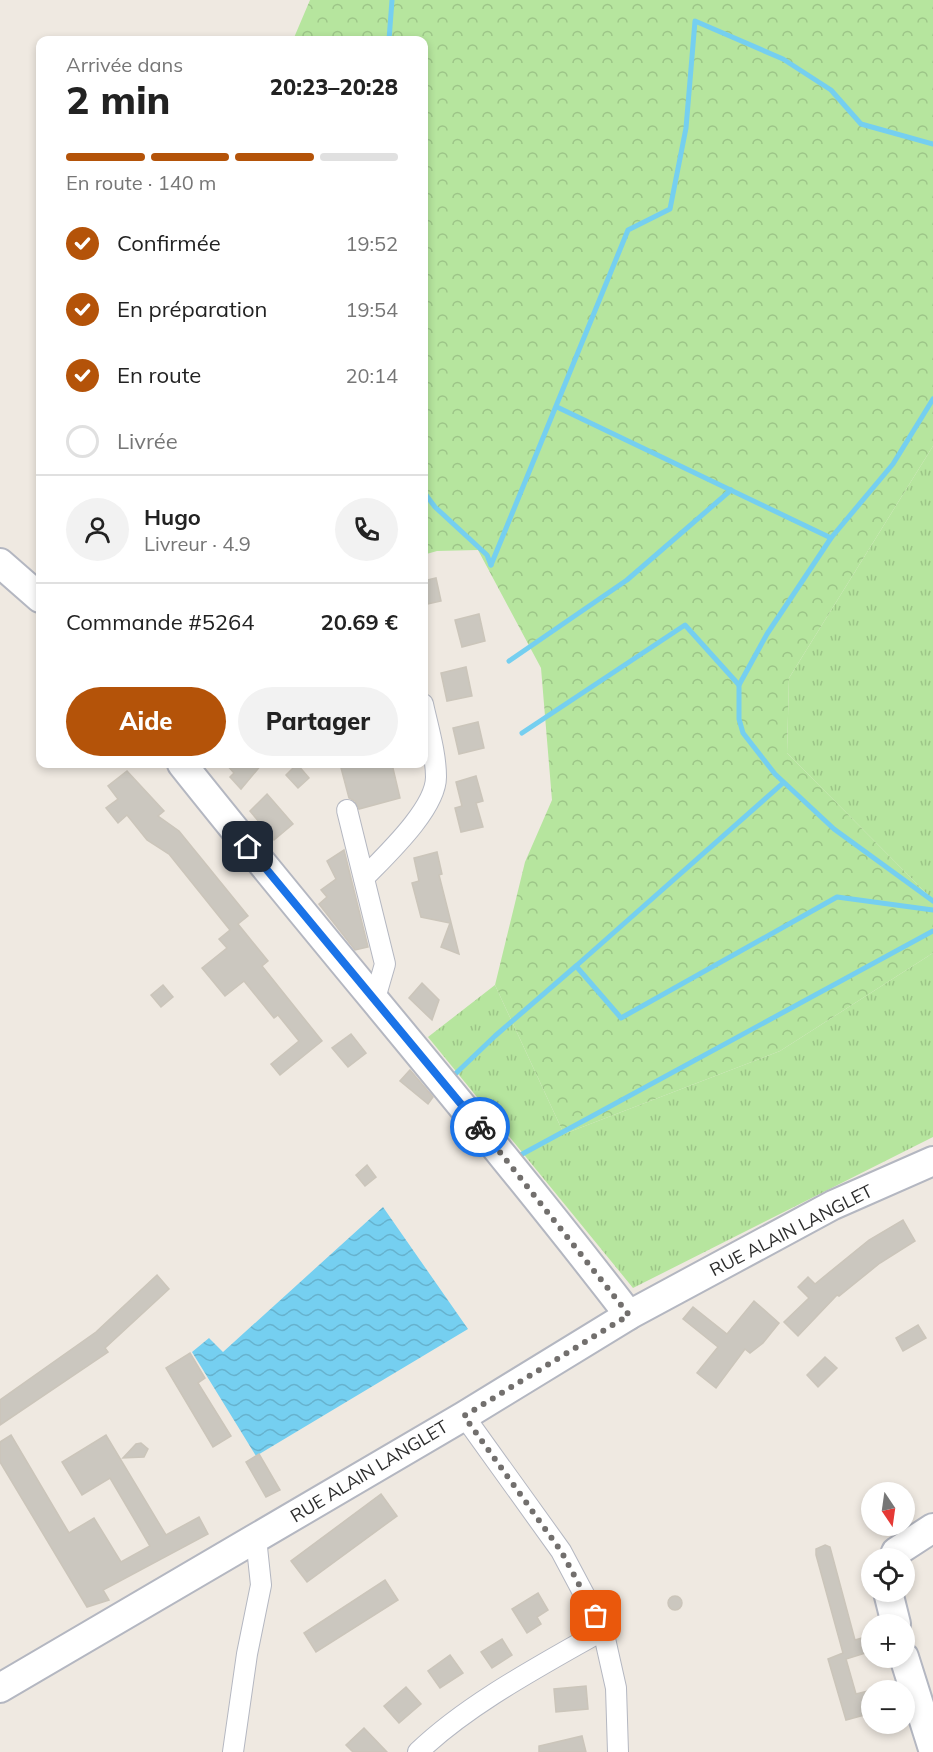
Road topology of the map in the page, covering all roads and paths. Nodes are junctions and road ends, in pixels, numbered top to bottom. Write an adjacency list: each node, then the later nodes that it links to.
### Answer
1 (0, 563): 2 (street)
2 (36, 594)
3 (428, 730): 6 (street)
4 (185, 768): 7 (street)
5 (347, 810): 6 (street)
6 (364, 878): 7 (street)
7 (374, 1002): 9 (street)
8 (933, 1161): 9 (street, RUE ALAIN LANGLET)
9 (629, 1315): 10 (street, RUE ALAIN LANGLET)
10 (464, 1416): 12 (street, RUE ALAIN LANGLET); 14 (street)
11 (933, 1528): 13 (street)
12 (256, 1538): 16 (street, RUE ALAIN LANGLET); 18 (street)
13 (902, 1548)
14 (603, 1630): 19 (street); 20 (street)
15 (907, 1668): 17 (street)
16 (0, 1688)
17 (933, 1749)
18 (232, 1752)
19 (418, 1752)
20 (618, 1752)

